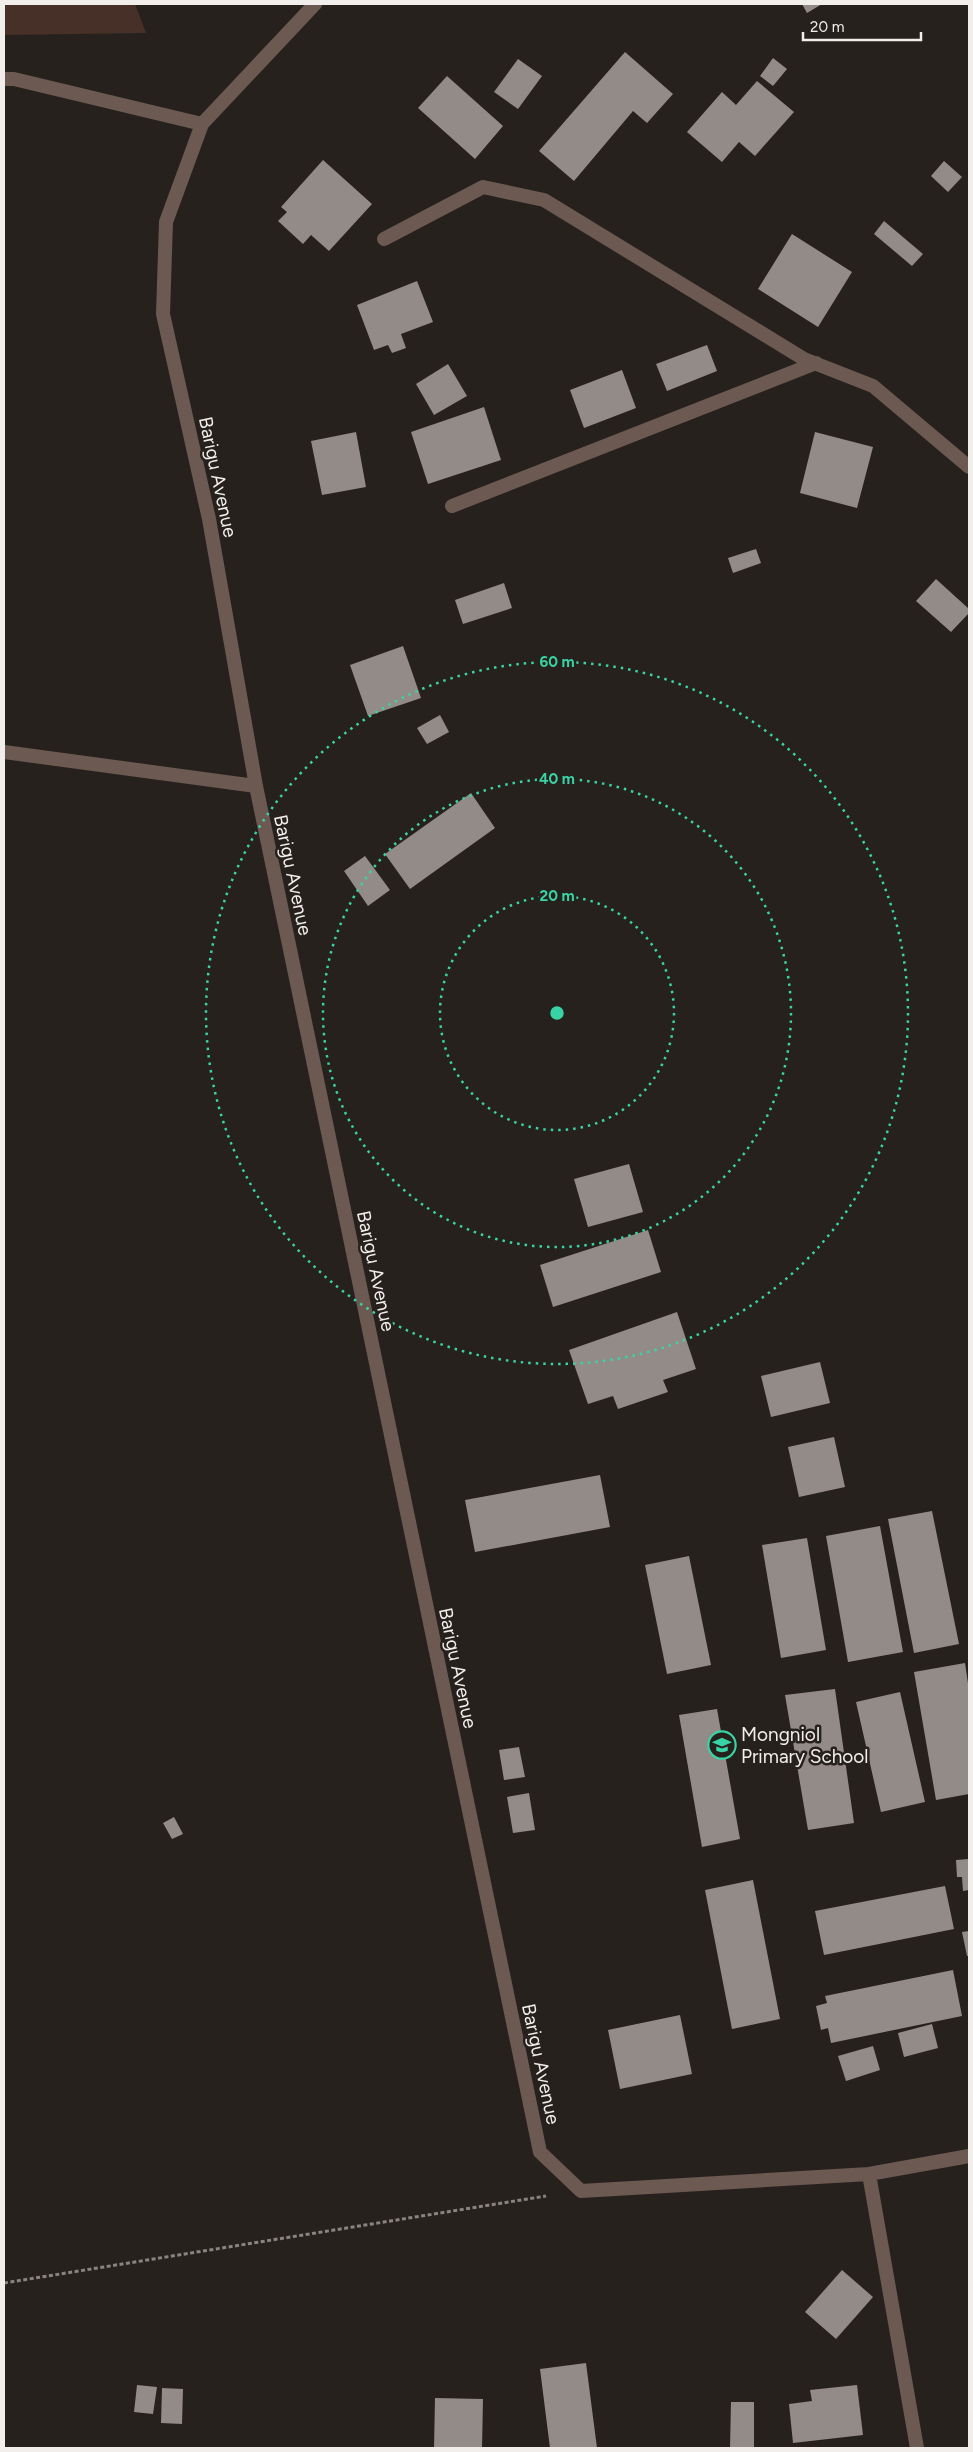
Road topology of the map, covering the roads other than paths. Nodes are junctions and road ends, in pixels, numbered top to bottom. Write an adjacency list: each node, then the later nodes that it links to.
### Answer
1 (315, 4): 3 (street, Barigu Avenue)
2 (4, 79): 3 (street)
3 (202, 124): 9 (street, Barigu Avenue)
4 (384, 239): 5 (street)
5 (816, 364): 6 (street); 7 (street)
6 (969, 467)
7 (452, 506)
8 (4, 752): 9 (street)
9 (256, 786): 11 (street, Barigu Avenue)
10 (969, 2156): 11 (street)
11 (869, 2174): 12 (street)
12 (917, 2448)

